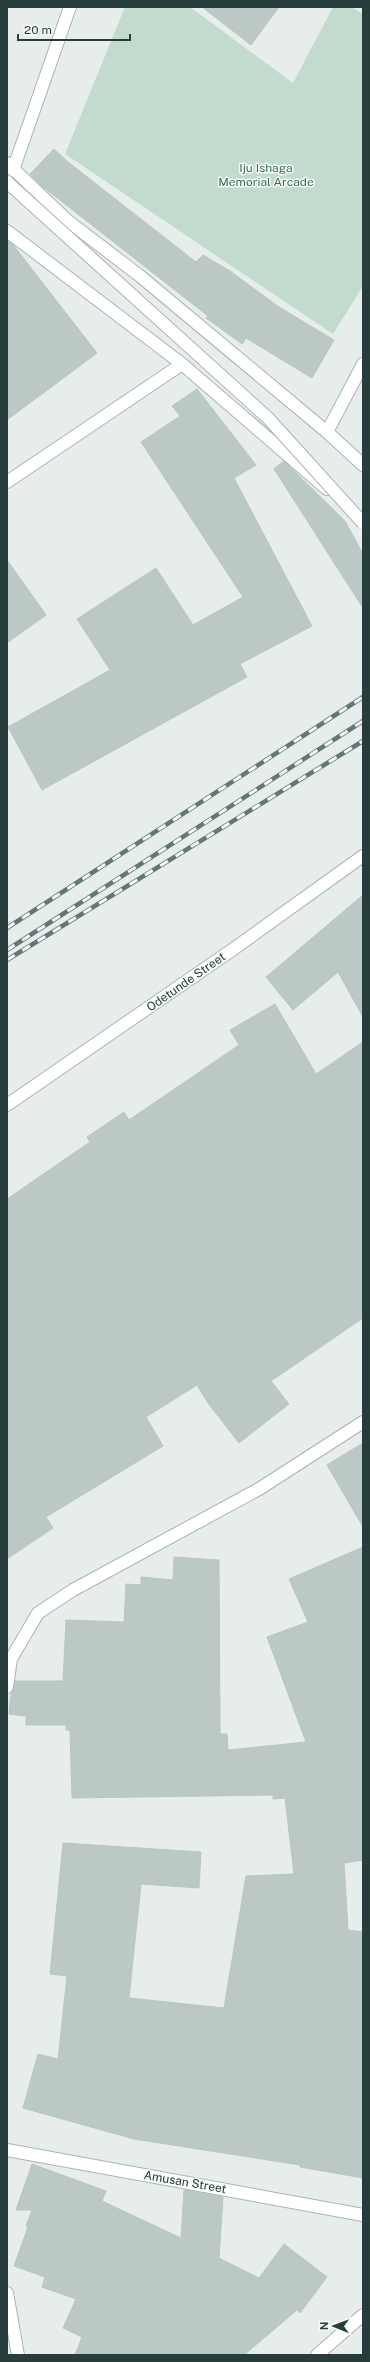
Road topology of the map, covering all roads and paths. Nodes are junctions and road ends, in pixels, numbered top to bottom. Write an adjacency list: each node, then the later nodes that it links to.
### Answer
1 (70, 7): 2 (street)
2 (10, 166): 7 (street)
3 (7, 182): 11 (street, bridge)
4 (7, 231): 5 (street)
5 (182, 364): 9 (street); 10 (street)
6 (363, 364): 7 (street)
7 (327, 432): 8 (street)
8 (363, 465)
9 (7, 482)
10 (363, 519)
11 (363, 523)
12 (363, 856): 13 (street, Odetunde Street)
13 (7, 1105)
14 (363, 1422): 15 (street)
15 (7, 1687)
16 (7, 2150): 17 (street, Amusan Street)
17 (363, 2215)
18 (7, 2293): 20 (street)
19 (363, 2315): 21 (street)
20 (18, 2355)
21 (317, 2355)

